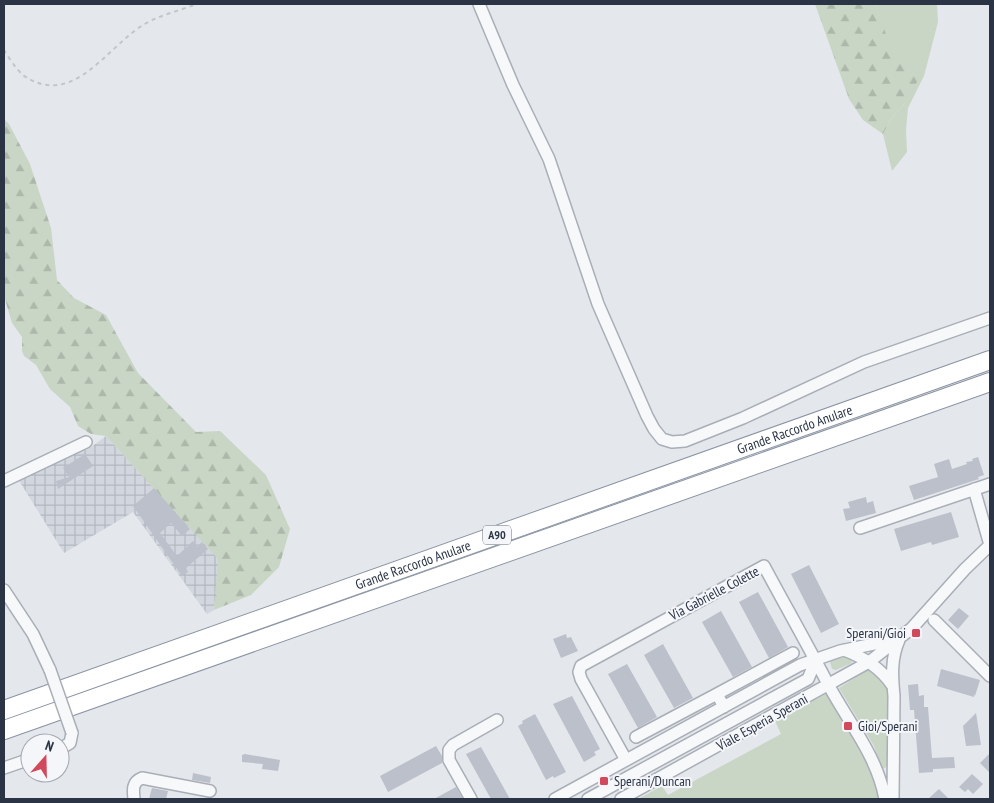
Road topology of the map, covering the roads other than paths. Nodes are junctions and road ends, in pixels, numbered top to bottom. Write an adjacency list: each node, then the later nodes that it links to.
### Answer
1 (478, 4): 2 (street)
2 (990, 318)
3 (990, 360): 25 (highway, Grande Raccordo Anulare / A90)
4 (990, 382): 28 (highway, Grande Raccordo Anulare / A90)
5 (86, 442): 6 (street)
6 (4, 481)
7 (990, 484): 8 (street)
8 (974, 489): 9 (street); 10 (street)
9 (860, 528)
10 (990, 545): 13 (street, Viale Esperia Sperani)
11 (4, 590): 31 (street, bridge)
12 (934, 620): 18 (street)
13 (900, 638): 14 (street, Viale Esperia Sperani); 17 (street, Viale Esperia Sperani); 21 (street)
14 (844, 650): 16 (street, Viale Esperia Sperani); 17 (street)
15 (793, 653): 22 (street)
16 (816, 660): 19 (street, Viale Esperia Sperani); 20 (street); 24 (street, Viale Esperia Sperani); 33 (street, Via Gabrielle Colette)
17 (869, 662): 20 (street, Viale Esperia Sperani); 21 (street)
18 (990, 676)
19 (808, 679): 20 (street); 23 (street, Viale Esperia Sperani)
20 (828, 684): 26 (street, Viale Esperia Sperani); 44 (street)
21 (892, 685): 45 (street)
22 (717, 694): 24 (street); 24 (street); 29 (street)
23 (758, 706): 26 (street); 32 (street, Viale Esperia Sperani)
24 (724, 707): 30 (street, Viale Esperia Sperani)
25 (4, 710)
26 (779, 713): 35 (street, Viale Esperia Sperani)
27 (497, 720): 40 (street)
28 (4, 730)
29 (636, 737)
30 (669, 738): 32 (street); 33 (street, Viale Esperia Sperani)
31 (70, 743)
32 (689, 745): 35 (street); 42 (street, Viale Esperia Sperani)
33 (626, 760): 37 (street, Viale Esperia Sperani)
34 (20, 762): 36 (street)
35 (682, 766): 43 (street, Viale Esperia Sperani)
36 (4, 768)
37 (588, 782): 41 (street, Viale Esperia Sperani); 42 (street)
38 (210, 791): 39 (street)
39 (134, 799)
40 (471, 799)
41 (555, 799)
42 (586, 799)
43 (621, 799)
44 (885, 799)
45 (892, 799)

